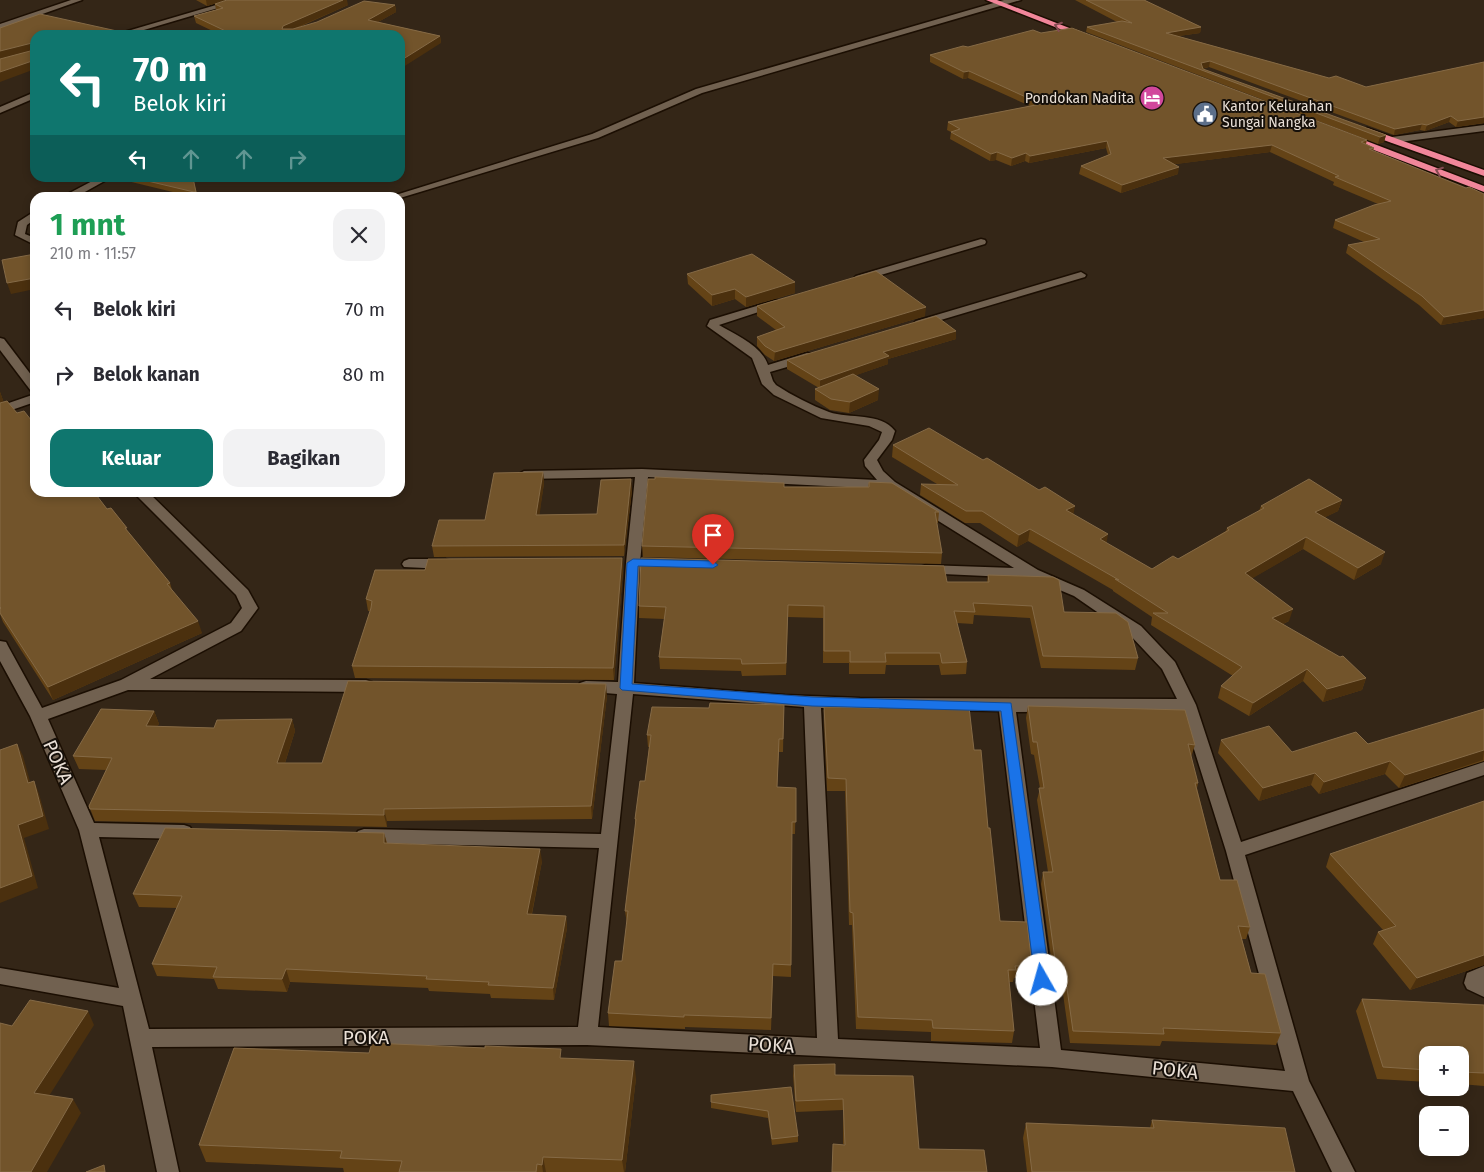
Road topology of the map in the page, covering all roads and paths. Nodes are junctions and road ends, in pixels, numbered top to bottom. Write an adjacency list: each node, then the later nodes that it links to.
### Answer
1 (78, 0): 6 (street)
2 (241, 0): 8 (street)
3 (990, 0): 5 (highway)
4 (1017, 0): 5 (street); 7 (highway)
5 (1000, 3): 9 (highway, one-way to 5); 20 (street)
6 (0, 26)
7 (1091, 28)
8 (136, 30)
9 (1093, 39)
10 (30, 97): 11 (street)
11 (0, 110)
12 (1355, 126): 15 (highway)
13 (1484, 128): 15 (street)
14 (1336, 132): 18 (highway, one-way to 14)
15 (1392, 140): 16 (highway)
16 (1484, 173)
17 (97, 182): 19 (street)
18 (1484, 189)
19 (77, 192)
20 (405, 194)
21 (30, 218): 22 (street)
22 (30, 240)
23 (981, 242): 25 (street)
24 (1082, 276): 27 (street)
25 (848, 282)
26 (790, 299): 30 (street)
27 (913, 326)
28 (0, 342): 31 (street)
29 (819, 354): 30 (street)
30 (763, 370): 36 (street)
31 (30, 381)
32 (30, 400): 33 (street)
33 (0, 410)
34 (642, 472): 35 (street); 36 (street); 46 (street)
35 (509, 475)
36 (890, 485): 41 (street)
37 (145, 497): 43 (street)
38 (410, 564): 39 (street)
39 (458, 564)
40 (913, 570): 41 (street)
41 (1033, 573): 48 (street)
42 (0, 646): 50 (street, POKA)
43 (127, 684): 44 (street); 50 (street)
44 (386, 686)
45 (566, 687): 46 (street)
46 (626, 688): 47 (street); 55 (street)
47 (812, 702): 49 (street); 63 (street)
48 (1188, 705): 49 (street); 56 (street)
49 (1006, 706): 64 (street)
50 (38, 716): 52 (street, POKA)
51 (1484, 768): 56 (street)
52 (88, 830): 53 (street); 60 (street, POKA)
53 (206, 832)
54 (344, 835): 55 (street)
55 (609, 841): 61 (street)
56 (1236, 851): 65 (street)
57 (1484, 974): 59 (street)
58 (0, 976): 60 (street)
59 (1484, 988)
60 (132, 998): 62 (street, POKA)
61 (588, 1036): 62 (street, POKA); 63 (street, POKA)
62 (141, 1038): 66 (street, POKA)
63 (828, 1048): 64 (street, POKA)
64 (1052, 1058): 65 (street, POKA)
65 (1299, 1082): 67 (street)
66 (168, 1172)
67 (1344, 1172)

